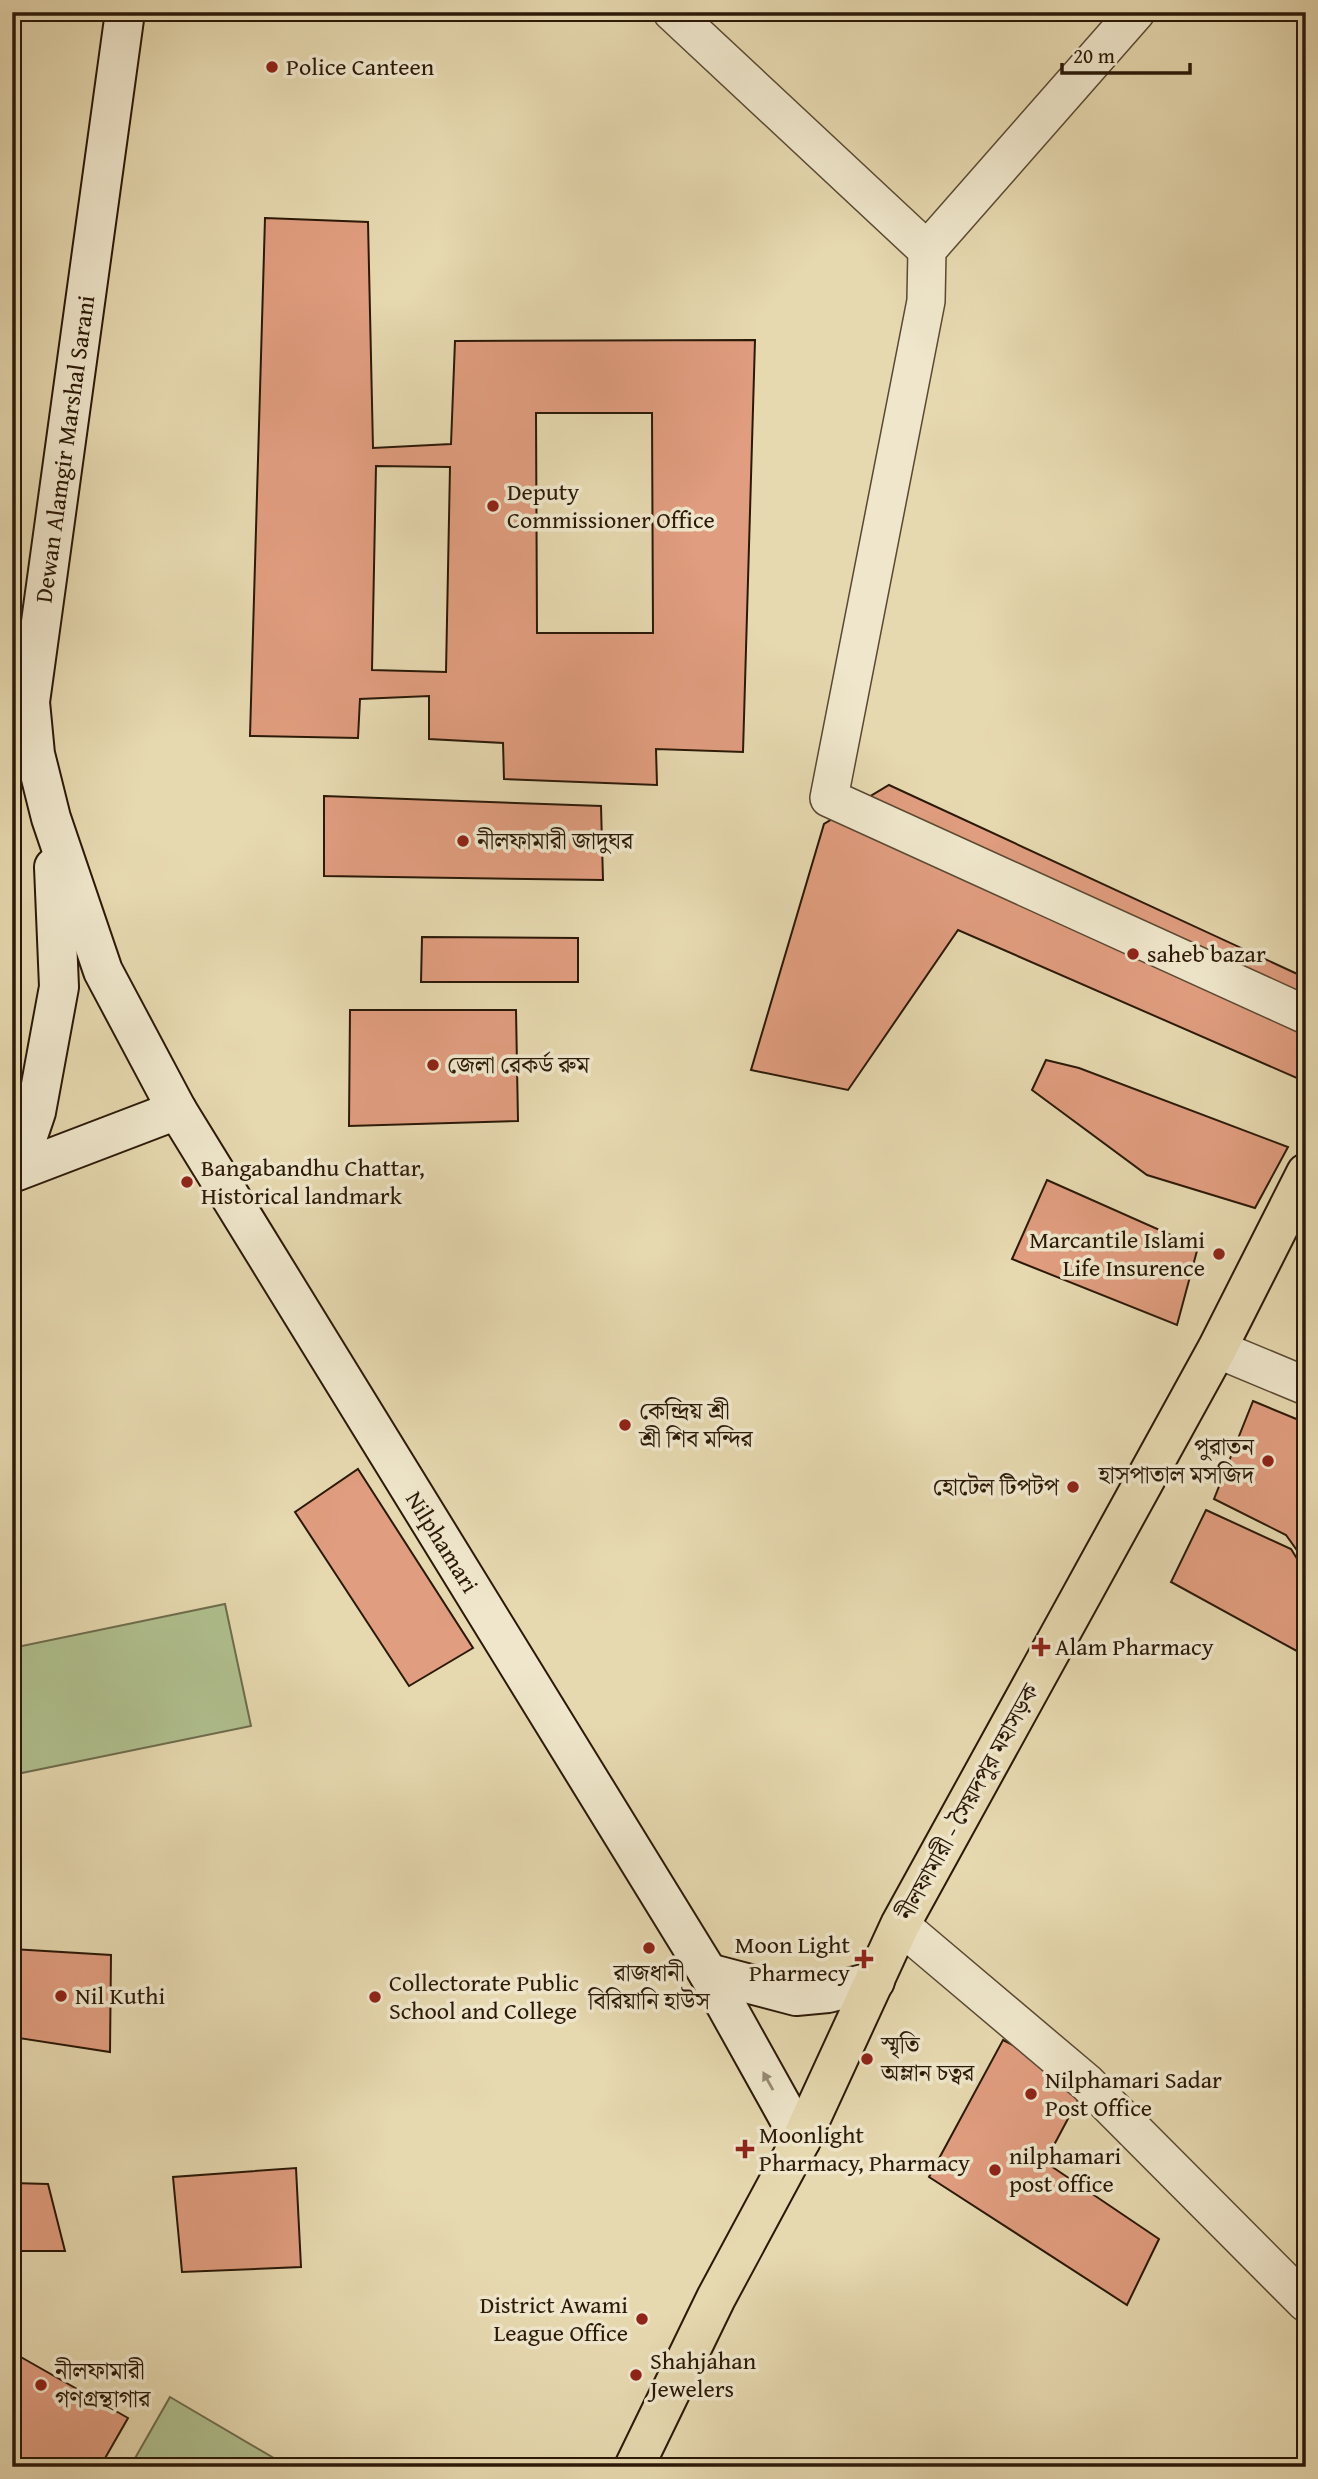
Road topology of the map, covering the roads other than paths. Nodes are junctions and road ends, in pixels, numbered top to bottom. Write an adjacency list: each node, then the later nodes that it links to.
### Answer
1 (125, 12): 5 (street, Dewan Alamgir Marshal Sarani)
2 (672, 12): 4 (street)
3 (1136, 12): 4 (street)
4 (927, 250): 6 (street)
5 (51, 818): 7 (street, Dewan Alamgir Marshal Sarani); 8 (street)
6 (1306, 1015)
7 (177, 1110): 8 (street); 13 (street, Nilphamari)
8 (14, 1172)
9 (1306, 1172): 10 (main road, নীলফামারী - সৈয়দপুর মহাসড়ক)
10 (1217, 1349): 11 (street); 12 (main road, নীলফামারী - সৈয়দপুর মহাসড়ক)
11 (1306, 1386)
12 (900, 1925): 14 (main road, নীলফামারী - সৈয়দপুর মহাসড়ক); 16 (street)
13 (708, 1973): 14 (street); 15 (street, Nilphamari, one-way to 13)
14 (875, 1981): 15 (main road, নীলফামারী - সৈয়দপুর মহাসড়ক)
15 (801, 2140): 17 (main road, নীলফামারী - সৈয়দপুর মহাসড়ক)
16 (1306, 2303)
17 (634, 2467)

